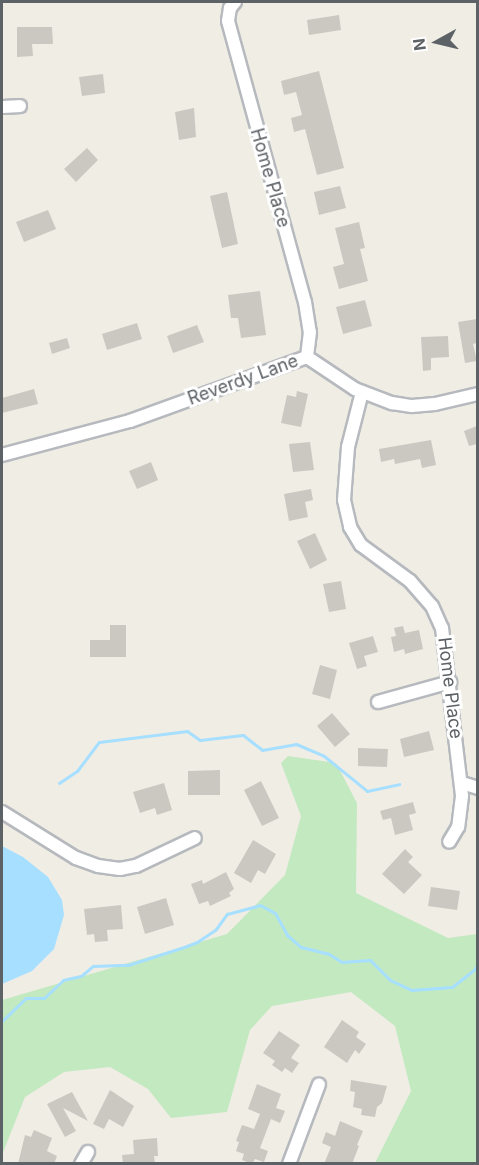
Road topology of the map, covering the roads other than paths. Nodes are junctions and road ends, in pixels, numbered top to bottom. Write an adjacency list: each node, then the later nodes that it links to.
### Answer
1 (235, 2): 4 (street, Home Place)
2 (20, 106): 3 (street)
3 (2, 107)
4 (307, 357): 5 (street, Reverdy Lane); 7 (street, Reverdy Lane)
5 (362, 392): 6 (street, Reverdy Lane); 8 (street, Home Place)
6 (477, 394)
7 (2, 455)
8 (450, 682): 9 (street); 10 (street, Home Place)
9 (378, 702)
10 (462, 783): 11 (street); 14 (street, Home Place)
11 (477, 788)
12 (2, 812): 13 (street)
13 (195, 838)
14 (449, 842)
15 (319, 1084): 18 (street)
16 (88, 1152): 17 (street)
17 (81, 1164)
18 (289, 1164)

